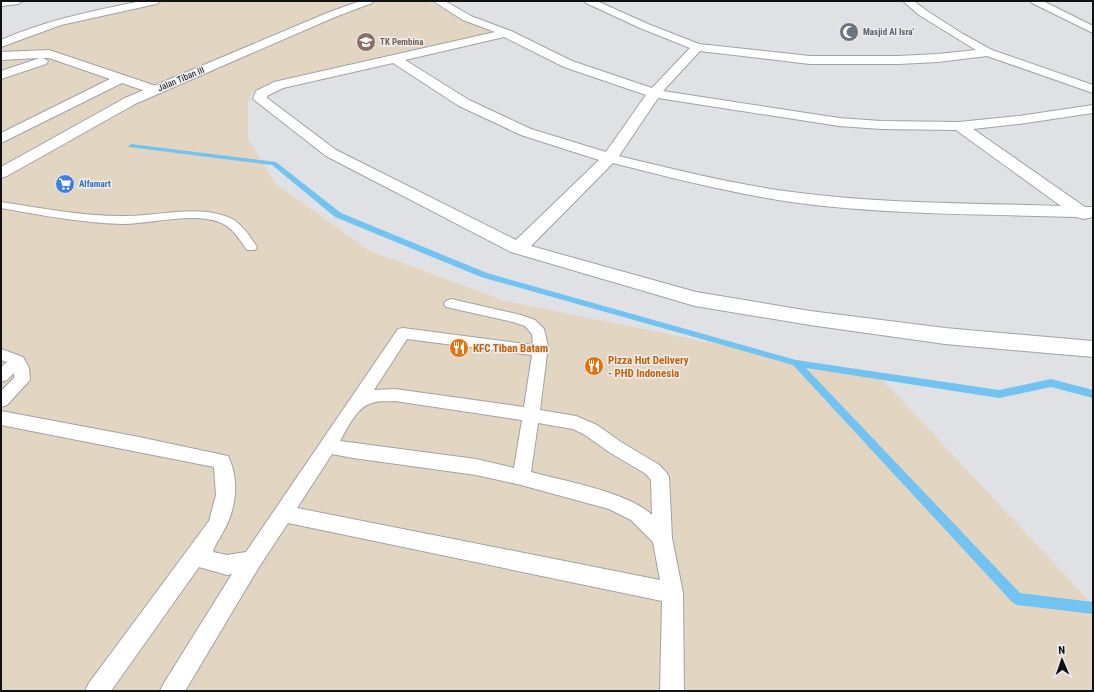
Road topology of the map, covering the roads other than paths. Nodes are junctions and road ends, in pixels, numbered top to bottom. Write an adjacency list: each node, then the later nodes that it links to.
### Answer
1 (18, 1): 8 (street)
2 (156, 1): 10 (street)
3 (369, 1): 25 (street, Jalan Tiban III)
4 (442, 1): 13 (street)
5 (589, 1): 11 (street)
6 (908, 1): 18 (street)
7 (1035, 1): 14 (street)
8 (1, 3)
9 (615, 3): 11 (street)
10 (114, 5): 16 (street)
11 (600, 6): 17 (street)
12 (471, 8): 13 (street)
13 (489, 25): 15 (street)
14 (1093, 30)
15 (507, 33): 21 (street); 26 (street)
16 (1, 44)
17 (697, 47): 18 (street); 26 (street)
18 (988, 52): 24 (street)
19 (1, 56): 20 (street)
20 (56, 56): 22 (street); 23 (street)
21 (396, 59): 30 (street); 35 (street)
22 (1, 75)
23 (120, 79): 25 (street); 29 (street)
24 (1093, 89)
25 (154, 90): 31 (street, Jalan Tiban III)
26 (654, 93): 28 (street); 30 (street)
27 (1093, 109): 28 (street)
28 (959, 126): 33 (street)
29 (1, 139)
30 (610, 158): 33 (street); 35 (street)
31 (1, 173)
32 (1, 205): 34 (lane)
33 (1090, 215)
34 (251, 247)
35 (518, 248): 37 (street)
36 (451, 304): 38 (lane)
37 (1093, 349)
38 (540, 351): 43 (lane); 44 (lane)
39 (1, 354): 40 (lane)
40 (18, 361): 41 (lane); 42 (lane)
41 (1, 376)
42 (1, 401)
43 (355, 406): 44 (lane); 46 (lane)
44 (532, 415): 47 (lane); 49 (lane)
45 (1, 418): 50 (lane)
46 (328, 446): 47 (lane); 48 (lane)
47 (521, 477): 49 (lane)
48 (282, 514): 51 (lane); 52 (lane)
49 (662, 538): 52 (lane)
50 (205, 542): 51 (lane); 53 (lane)
51 (252, 560): 54 (lane)
52 (673, 593): 55 (lane)
53 (97, 691)
54 (172, 691)
55 (672, 691)

